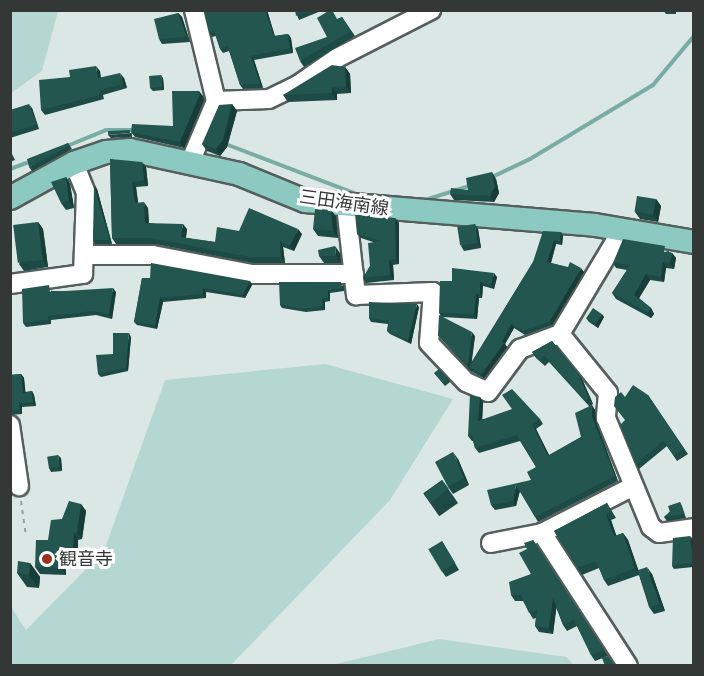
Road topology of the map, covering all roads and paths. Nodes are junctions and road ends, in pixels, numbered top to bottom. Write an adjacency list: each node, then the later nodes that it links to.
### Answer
1 (194, 10): 3 (street)
2 (430, 10): 3 (street)
3 (216, 101): 4 (street)
4 (191, 160): 5 (main road, 三田海南線); 7 (main road, 三田海南線)
5 (74, 163): 6 (main road, 三田海南線); 10 (street)
6 (10, 198)
7 (346, 206): 8 (main road, 三田海南線); 11 (street)
8 (622, 230): 9 (main road, 三田海南線); 13 (street)
9 (693, 242)
10 (84, 255): 11 (street); 12 (street)
11 (354, 274): 13 (street)
12 (10, 284)
13 (560, 334): 16 (street)
14 (10, 425): 15 (street)
15 (19, 486): 19 (path)
16 (634, 486): 17 (street); 18 (street)
17 (693, 528)
18 (542, 533): 20 (street); 21 (street)
19 (27, 537)
20 (491, 543)
21 (628, 666)

